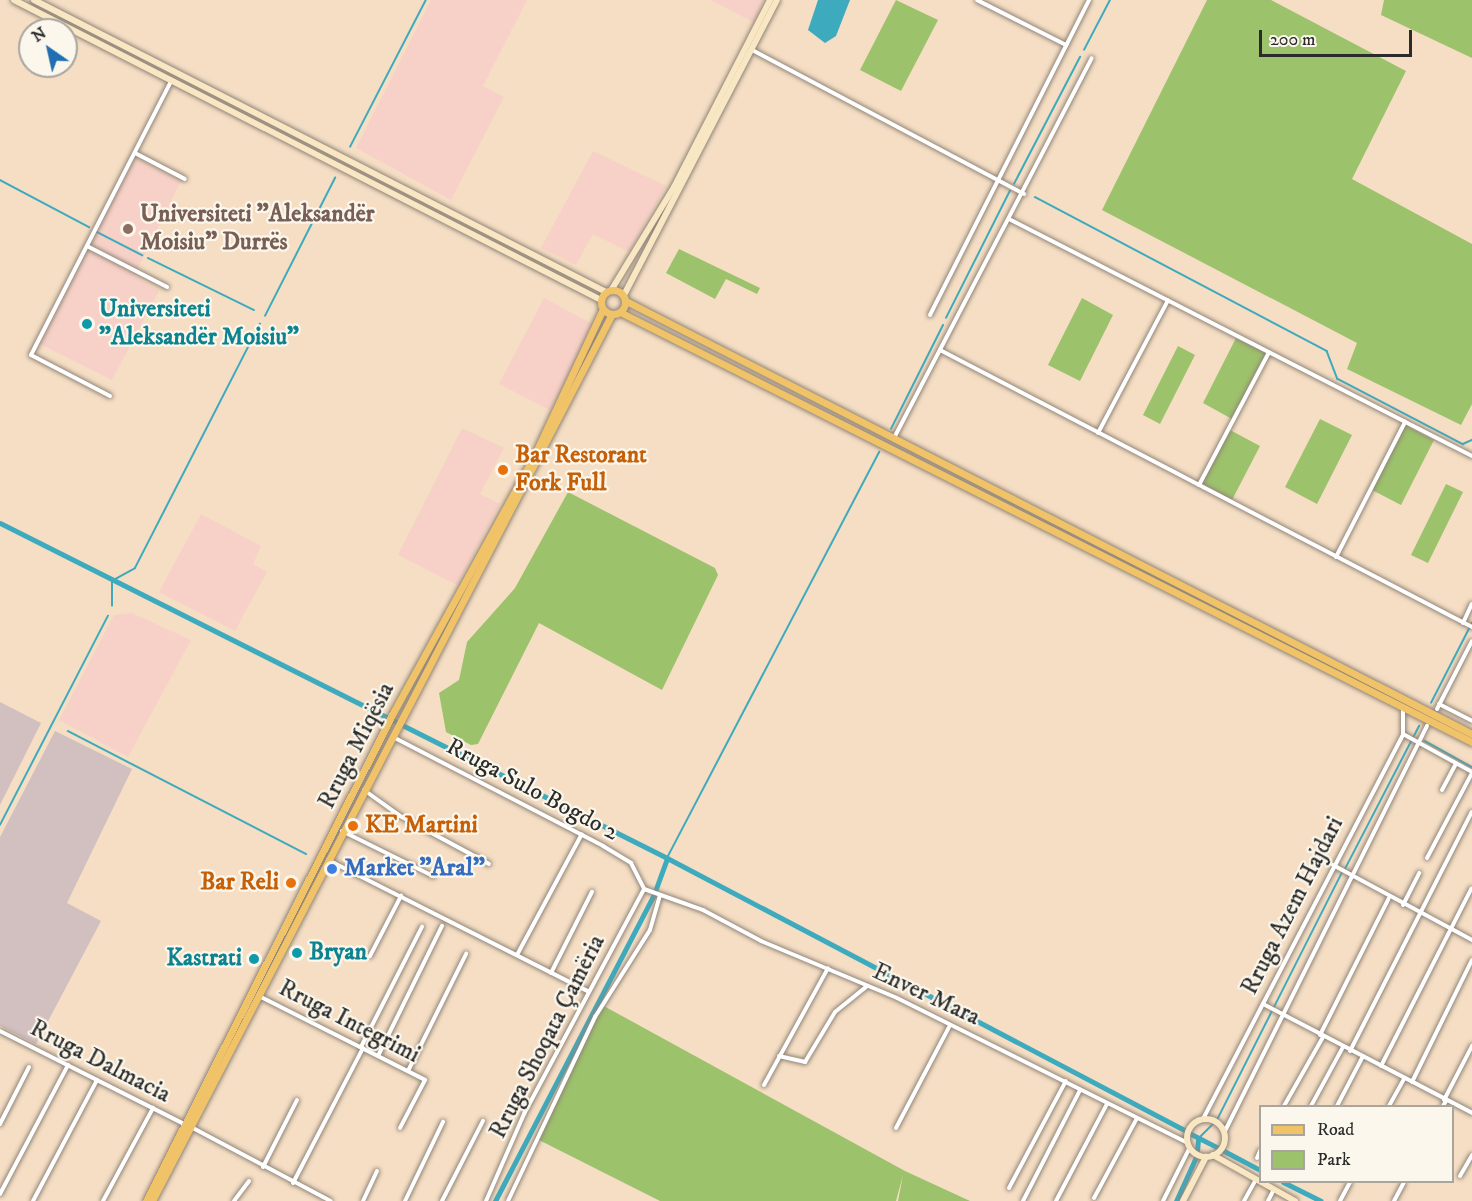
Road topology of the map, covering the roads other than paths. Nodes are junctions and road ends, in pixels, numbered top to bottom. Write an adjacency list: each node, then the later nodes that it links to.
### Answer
1 (14, 0): 10 (street)
2 (34, 0): 18 (street)
3 (770, 0): 18 (street)
4 (777, 0): 8 (street)
5 (977, 0): 7 (street)
6 (1089, 0): 7 (street)
7 (1066, 45): 13 (street)
8 (752, 50): 13 (street); 19 (street)
9 (1092, 58): 14 (street)
10 (172, 80): 11 (street); 20 (street)
11 (135, 153): 12 (street); 16 (street)
12 (185, 179)
13 (999, 180): 14 (street); 24 (street)
14 (1024, 194): 15 (street)
15 (1011, 220): 21 (street); 25 (street)
16 (87, 246): 17 (street); 27 (street)
17 (167, 287)
18 (609, 291): 19 (main road); 20 (main road)
19 (625, 298): 23 (main road, Rruga Miqësia); 30 (main road)
20 (601, 300): 22 (main road)
21 (1168, 300): 26 (street); 29 (street)
22 (603, 309): 23 (main road); 39 (main road, Rruga Miqësia)
23 (616, 313): 38 (main road); 39 (main road, Rruga Miqësia)
24 (930, 315)
25 (940, 350): 29 (street); 30 (street)
26 (1269, 352): 28 (street); 32 (street)
27 (110, 396)
28 (1405, 422): 31 (street); 33 (street)
29 (1098, 433): 32 (street)
30 (893, 439): 44 (main road)
31 (1472, 456)
32 (1199, 485): 33 (street)
33 (1336, 557): 35 (street)
34 (1472, 604): 35 (street)
35 (1464, 623): 36 (street)
36 (1472, 627)
37 (1472, 640): 40 (street)
38 (1403, 707): 43 (street, Rruga Azem Hajdari); 46 (main road)
39 (396, 716): 42 (main road, Rruga Miqësia)
40 (1472, 721)
41 (1427, 726): 45 (street, Rruga Azem Hajdari)
42 (389, 732): 49 (main road, Rruga Miqësia); 53 (street, Rruga Sulo Bogdo 2); 119 (main road, Rruga Miqësia)
43 (1403, 734): 45 (street); 57 (street, Rruga Azem Hajdari)
44 (1472, 734)
45 (1417, 742): 47 (street); 59 (street, Rruga Azem Hajdari)
46 (1472, 742)
47 (1456, 764): 48 (street); 50 (street)
48 (1472, 773): 54 (street)
49 (363, 790): 52 (main road, Rruga Miqësia); 56 (street)
50 (1443, 790)
51 (1472, 812): 68 (street)
52 (342, 831): 55 (main road, Rruga Miqësia); 60 (street)
53 (582, 834): 62 (street, Rruga Sulo Bogdo 2); 74 (street)
54 (1426, 858)
55 (327, 860): 64 (street); 81 (main road, Rruga Miqësia)
56 (489, 864)
57 (1333, 865): 59 (street); 82 (street, Rruga Azem Hajdari)
58 (1419, 873): 67 (street)
59 (1348, 875): 66 (street); 83 (street, Rruga Azem Hajdari)
60 (433, 876)
61 (1470, 889): 71 (street)
62 (645, 890): 65 (street, Enver Mara); 80 (street, Rruga Shoqata Çamëria)
63 (592, 892): 78 (street)
64 (401, 896): 74 (street); 75 (street)
65 (660, 897): 77 (street, Enver Mara); 152 (street)
66 (1389, 898): 67 (street); 86 (street)
67 (1403, 905): 68 (street)
68 (1419, 914): 71 (street); 90 (street)
69 (442, 926): 91 (street)
70 (422, 927): 89 (street)
71 (1449, 929): 72 (street); 95 (street)
72 (1472, 940)
73 (466, 954): 97 (street)
74 (516, 955): 78 (street)
75 (370, 956)
76 (1472, 960): 101 (street)
77 (828, 968): 79 (street, Enver Mara); 92 (street)
78 (551, 973): 80 (street)
79 (866, 987): 84 (street, Enver Mara); 92 (street)
80 (589, 992): 151 (street, Rruga Shoqata Çamëria)
81 (258, 996): 89 (street, Rruga Integrimi); 119 (main road, Rruga Miqësia)
82 (1263, 1004): 83 (street); 114 (street, Rruga Azem Hajdari)
83 (1282, 1014): 86 (street); 122 (street, Rruga Azem Hajdari)
84 (949, 1027): 100 (street, Enver Mara); 121 (street)
85 (0, 1031): 94 (street, Rruga Dalmacia)
86 (1321, 1036): 88 (street); 107 (street)
87 (1472, 1046): 105 (street)
88 (1342, 1047): 90 (street); 108 (street)
89 (362, 1048): 91 (street, Rruga Integrimi); 134 (street)
90 (1350, 1051): 93 (street)
91 (378, 1056): 97 (street, Rruga Integrimi)
92 (779, 1056): 102 (street)
93 (1363, 1056): 95 (street); 109 (street)
94 (68, 1065): 99 (street, Rruga Dalmacia); 140 (street)
95 (1381, 1066): 98 (street)
96 (29, 1067): 118 (street)
97 (408, 1071): 120 (street, Rruga Integrimi)
98 (1404, 1079): 101 (street); 110 (street)
99 (97, 1080): 112 (street, Rruga Dalmacia); 142 (street)
100 (1066, 1081): 103 (street, Enver Mara); 138 (street)
101 (1412, 1082): 105 (street)
102 (764, 1085)
103 (1080, 1089): 106 (street, Enver Mara); 153 (street)
104 (297, 1100): 128 (street)
105 (1445, 1100): 111 (street); 113 (street)
106 (1107, 1104): 116 (street, Enver Mara); 154 (street)
107 (1285, 1105)
108 (1312, 1105)
109 (1338, 1105)
110 (1390, 1105)
111 (1444, 1105)
112 (153, 1108): 119 (street, Rruga Dalmacia); 143 (street)
113 (1472, 1113)
114 (1203, 1119): 122 (street); 123 (street, Rruga Azem Hajdari)
115 (483, 1120): 150 (street)
116 (1136, 1120): 123 (street, Enver Mara); 141 (street)
117 (443, 1122): 149 (street)
118 (0, 1124)
119 (187, 1125): 128 (street, Rruga Dalmacia); 144 (main road, Rruga Miqësia); 145 (main road, Rruga Miqësia)
120 (400, 1128)
121 (896, 1128)
122 (1224, 1132): 126 (street, Rruga Azem Hajdari)
123 (1189, 1145): 126 (street); 155 (street)
124 (1259, 1153): 127 (street)
125 (1472, 1155): 130 (street)
126 (1210, 1156): 131 (street); 156 (street, Rruga Azem Hajdari)
127 (1257, 1158)
128 (263, 1167): 134 (street, Rruga Dalmacia)
129 (377, 1171): 148 (street)
130 (1460, 1176)
131 (1256, 1179): 133 (street); 157 (street)
132 (249, 1181): 146 (street)
133 (1259, 1181)
134 (293, 1183): 147 (street, Rruga Dalmacia)
135 (1263, 1183): 139 (street)
136 (1349, 1183): 160 (street)
137 (1403, 1183): 161 (street)
138 (1009, 1188)
139 (1274, 1190): 158 (street); 159 (street)
140 (0, 1194)
141 (1094, 1198)
142 (33, 1201)
143 (103, 1201)
144 (146, 1201)
145 (152, 1201)
146 (234, 1201)
147 (331, 1201)
148 (363, 1201)
149 (405, 1201)
150 (442, 1201)
151 (486, 1201)
152 (508, 1201)
153 (1023, 1201)
154 (1056, 1201)
155 (1163, 1201)
156 (1183, 1201)
157 (1244, 1201)
158 (1268, 1201)
159 (1295, 1201)
160 (1340, 1201)
161 (1394, 1201)

